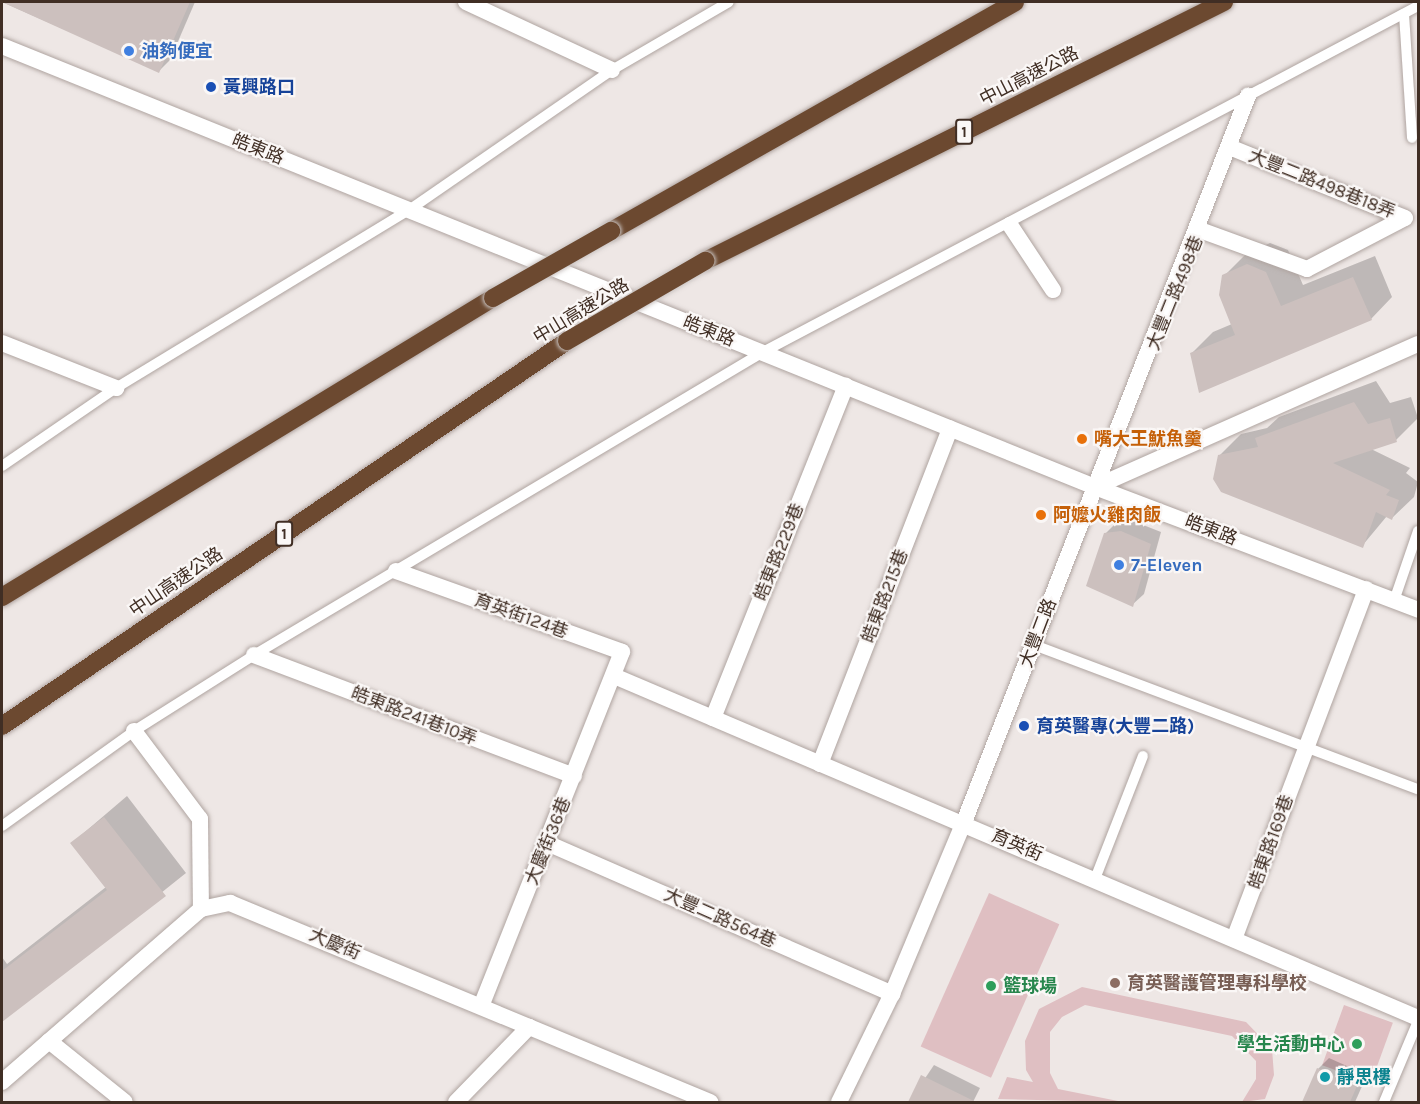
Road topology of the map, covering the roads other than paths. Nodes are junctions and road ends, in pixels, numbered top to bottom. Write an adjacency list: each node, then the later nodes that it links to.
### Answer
1 (466, 2): 8 (street)
2 (729, 2): 8 (lane)
3 (1015, 2): 27 (highway, bridge)
4 (1224, 2): 34 (highway, 中山高速公路 / 1, bridge)
5 (1419, 6): 6 (lane)
6 (1404, 14): 9 (lane); 10 (lane)
7 (2, 47): 12 (street, 皓東路)
8 (612, 70): 12 (lane)
9 (1248, 96): 11 (street, 大豐二路498巷); 13 (lane)
10 (1412, 138)
11 (1232, 148): 14 (street, 大豐二路498巷); 14 (street, 大豐二路498巷18弄)
12 (409, 210): 18 (street, 皓東路); 20 (lane)
13 (1010, 225): 15 (street); 18 (lane)
14 (1200, 230): 23 (street, 大豐二路498巷)
15 (1053, 290)
16 (2, 343): 20 (street)
17 (1419, 344): 23 (street)
18 (763, 352): 19 (street, 皓東路); 25 (lane)
19 (846, 386): 21 (street, 皓東路); 33 (street, 皓東路229巷)
20 (116, 388): 22 (lane)
21 (950, 428): 23 (street, 皓東路); 38 (street, 皓東路215巷)
22 (2, 466)
23 (1095, 487): 26 (street, 皓東路); 30 (street, 大豐二路)
24 (1419, 531): 28 (lane)
25 (396, 572): 31 (lane); 32 (street, 育英街124巷)
26 (1366, 589): 28 (street, 皓東路); 36 (street, 皓東路169巷)
27 (2, 597)
28 (1394, 602): 29 (street, 皓東路)
29 (1419, 610)
30 (1034, 645): 36 (lane); 41 (street, 大豐二路)
31 (254, 656): 35 (lane); 39 (street, 皓東路241巷10弄)
32 (614, 676): 33 (street, 育英街); 39 (street, 大慶街36巷)
33 (712, 718): 38 (street, 育英街)
34 (2, 726)
35 (134, 731): 42 (lane); 45 (street)
36 (1307, 744): 40 (lane); 46 (street, 皓東路169巷)
37 (1143, 756): 44 (lane)
38 (820, 764): 41 (street, 育英街)
39 (574, 776): 43 (street, 大慶街36巷)
40 (1419, 789)
41 (964, 822): 44 (street, 育英街); 47 (street, 大豐二路)
42 (2, 826)
43 (547, 843): 47 (street, 大豐二路564巷); 48 (street, 大慶街36巷)
44 (1095, 879): 46 (street, 育英街)
45 (201, 909): 48 (street, 大慶街); 51 (street, 大慶街)
46 (1234, 939): 49 (street, 育英街)
47 (892, 994): 56 (street, 大豐二路)
48 (481, 1006): 50 (street, 大慶街)
49 (1419, 1020): 57 (lane)
50 (529, 1028): 54 (street); 55 (street, 大慶街)
51 (49, 1041): 52 (street, 大慶街); 53 (street)
52 (2, 1082)
53 (125, 1102)
54 (456, 1102)
55 (710, 1102)
56 (839, 1102)
57 (1384, 1102)

